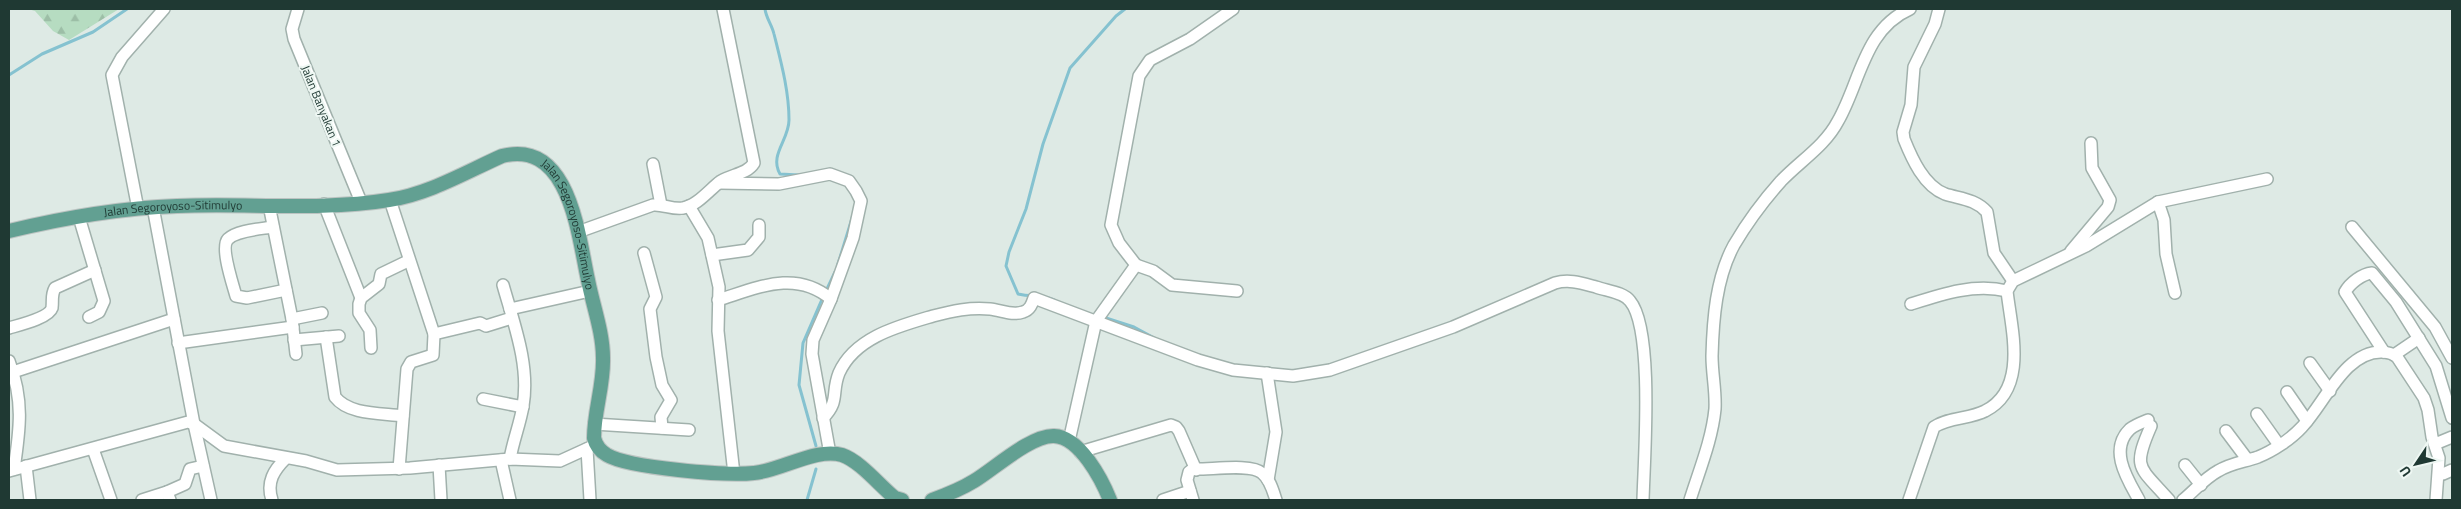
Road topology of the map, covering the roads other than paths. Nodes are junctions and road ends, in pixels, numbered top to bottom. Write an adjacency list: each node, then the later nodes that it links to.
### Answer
1 (164, 9): 19 (street)
2 (298, 9): 12 (street, Jalan Banyakan 1)
3 (723, 9): 10 (street)
4 (1233, 9): 30 (street)
5 (1910, 9): 113 (street)
6 (1940, 9): 33 (street)
7 (2091, 143): 27 (street)
8 (653, 164): 16 (street)
9 (2267, 179): 13 (street)
10 (719, 183): 17 (street); 38 (street)
11 (390, 200): 12 (main road, Jalan Segoroyoso-Sitimulyo); 25 (main road, Jalan Segoroyoso-Sitimulyo); 29 (street)
12 (361, 202): 14 (main road, Jalan Segoroyoso-Sitimulyo)
13 (2158, 202): 27 (street); 37 (street)
14 (324, 204): 15 (main road, Jalan Segoroyoso-Sitimulyo); 39 (street)
15 (269, 205): 18 (main road, Jalan Segoroyoso-Sitimulyo); 23 (street)
16 (661, 205): 17 (street); 25 (street)
17 (689, 206): 28 (street)
18 (153, 207): 19 (main road, Jalan Segoroyoso-Sitimulyo); 45 (street)
19 (138, 209): 20 (main road, Jalan Segoroyoso-Sitimulyo)
20 (79, 217): 24 (main road, Jalan Segoroyoso-Sitimulyo); 31 (street)
21 (759, 225): 28 (street)
22 (2352, 226): 58 (street)
23 (273, 227): 34 (street); 34 (street)
24 (9, 231)
25 (578, 232): 36 (main road, Jalan Segoroyoso-Sitimulyo)
26 (644, 253): 74 (street)
27 (2069, 254): 33 (street)
28 (712, 256): 40 (street)
29 (408, 261): 39 (street); 49 (street)
30 (1136, 265): 35 (street); 46 (street)
31 (96, 270): 44 (street); 48 (street)
32 (503, 286): 43 (street)
33 (2010, 286): 41 (street); 114 (street)
34 (286, 290): 47 (street)
35 (1237, 291)
36 (590, 292): 43 (street); 73 (main road, Jalan Segoroyoso-Sitimulyo)
37 (2175, 293)
38 (826, 295): 40 (street); 69 (street)
39 (361, 298): 55 (street)
40 (718, 300): 94 (street)
41 (1911, 304)
42 (322, 313): 47 (street)
43 (511, 313): 49 (street); 66 (street)
44 (89, 318)
45 (174, 319): 54 (street); 61 (street)
46 (1096, 321): 62 (street); 69 (street); 78 (street)
47 (293, 323): 53 (street); 54 (street)
48 (9, 328)
49 (434, 334): 68 (street)
50 (339, 336): 51 (street)
51 (326, 338): 53 (street); 68 (street)
52 (2419, 338): 56 (street); 56 (street); 70 (street)
53 (294, 340): 57 (street)
54 (178, 343): 72 (street)
55 (371, 348)
56 (2389, 353): 64 (street); 79 (street)
57 (296, 354)
58 (2452, 358)
59 (9, 361): 61 (street)
60 (2310, 363): 64 (street)
61 (13, 372): 91 (street)
62 (1267, 373): 95 (street); 112 (street)
63 (2287, 392): 71 (street)
64 (2330, 392): 71 (street)
65 (483, 399): 66 (street)
66 (523, 407): 86 (street)
67 (2257, 414): 80 (street)
68 (403, 416): 92 (street)
69 (823, 418): 84 (street)
70 (2452, 418)
71 (2307, 421): 80 (street)
72 (194, 424): 82 (street); 85 (street); 89 (street)
73 (594, 424): 74 (street); 81 (main road, Jalan Segoroyoso-Sitimulyo)
74 (662, 428): 75 (street)
75 (688, 430)
76 (2226, 431): 87 (street)
77 (2452, 437): 79 (street)
78 (1069, 441): 83 (main road); 108 (main road)
79 (2435, 444): 118 (street)
80 (2279, 445): 87 (street)
81 (591, 447): 86 (street); 94 (main road); 106 (street)
82 (93, 449): 91 (street); 100 (street)
83 (1080, 452): 93 (street); 109 (main road)
84 (830, 454): 94 (main road); 107 (main road)
85 (286, 458): 92 (street); 103 (street)
86 (505, 459): 90 (street); 105 (street)
87 (2247, 459): 96 (street)
88 (2184, 465): 96 (street)
89 (203, 466): 98 (street); 102 (street)
90 (439, 466): 92 (street); 104 (street)
91 (16, 469): 99 (street)
92 (399, 469)
93 (1196, 470): 95 (street); 97 (street)
94 (734, 474)
95 (1268, 480): 111 (street)
96 (2201, 485): 117 (street)
97 (1192, 495): 110 (street)
98 (168, 496): 101 (street)
99 (30, 500)
100 (111, 500)
101 (142, 500)
102 (211, 500)
103 (272, 500)
104 (441, 500)
105 (510, 500)
106 (590, 500)
107 (902, 500)
108 (932, 500)
109 (1110, 500)
110 (1163, 500)
111 (1276, 500)
112 (1643, 500)
113 (1690, 500)
114 (1909, 500)
115 (2139, 500): 116 (street)
116 (2169, 500)
117 (2183, 500)
118 (2436, 500)

